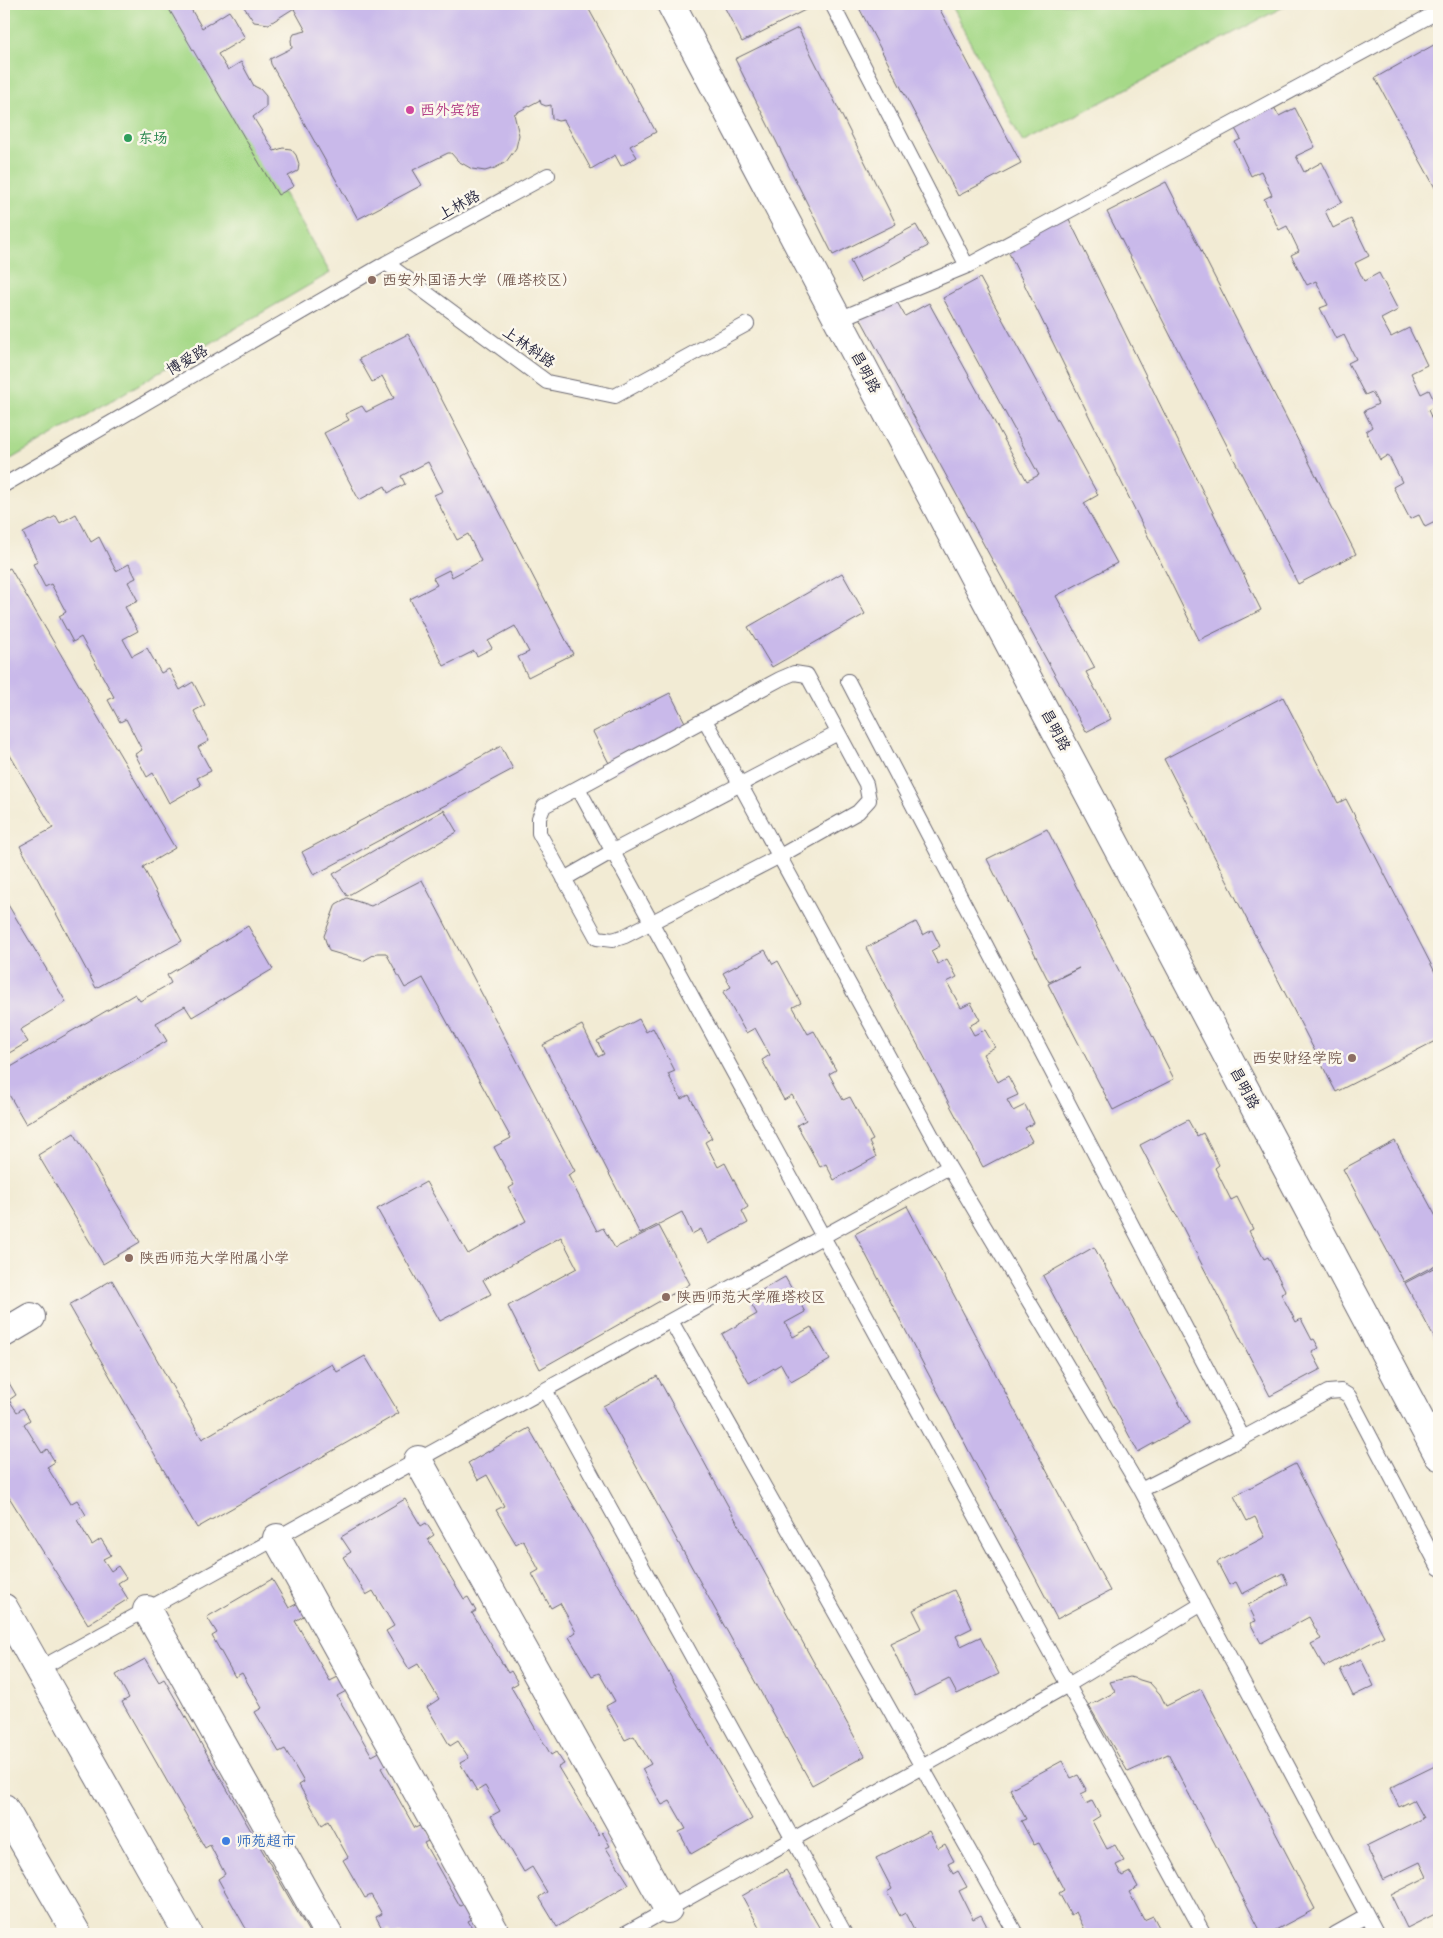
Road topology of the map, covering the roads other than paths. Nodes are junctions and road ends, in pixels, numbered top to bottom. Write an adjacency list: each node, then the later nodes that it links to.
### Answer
1 (671, 4): 7 (street, 昌明路)
2 (832, 4): 6 (lane)
3 (1439, 11): 6 (lane)
4 (548, 175): 5 (lane, 上林路)
5 (386, 263): 8 (lane, 上林斜路); 9 (lane, 博爱路)
6 (967, 266): 7 (lane)
7 (838, 319): 26 (street, 昌明路)
8 (747, 324)
9 (4, 485)
10 (848, 681): 25 (lane)
11 (705, 720): 12 (lane); 13 (lane); 14 (lane)
12 (838, 733): 13 (lane); 16 (lane)
13 (741, 785): 15 (lane); 16 (lane)
14 (578, 788): 15 (lane); 17 (lane)
15 (613, 851): 17 (lane); 18 (lane)
16 (780, 856): 18 (lane); 19 (lane)
17 (564, 879): 18 (lane)
18 (651, 922): 20 (lane)
19 (949, 1167): 20 (lane); 28 (lane)
20 (823, 1236): 22 (lane); 35 (lane)
21 (31, 1317): 23 (street)
22 (670, 1320): 24 (lane); 36 (lane)
23 (4, 1332)
24 (545, 1390): 27 (lane); 38 (lane)
25 (1243, 1438): 28 (lane); 30 (lane)
26 (1439, 1456)
27 (418, 1460): 29 (lane); 39 (street)
28 (1141, 1490): 31 (lane)
29 (277, 1538): 33 (lane); 44 (street)
30 (1439, 1568)
31 (1202, 1604): 35 (lane); 40 (lane)
32 (4, 1608): 34 (street)
33 (146, 1610): 34 (lane); 43 (street)
34 (39, 1669): 42 (street)
35 (1068, 1685): 36 (lane); 48 (lane)
36 (923, 1766): 38 (lane); 47 (lane)
37 (4, 1808): 41 (street)
38 (793, 1838): 39 (lane); 46 (lane)
39 (668, 1909): 45 (lane)
40 (1367, 1916): 49 (lane); 50 (lane)
41 (71, 1932)
42 (188, 1934)
43 (328, 1934)
44 (496, 1934)
45 (624, 1934)
46 (845, 1934)
47 (1016, 1934)
48 (1204, 1934)
49 (1335, 1934)
50 (1377, 1934)

